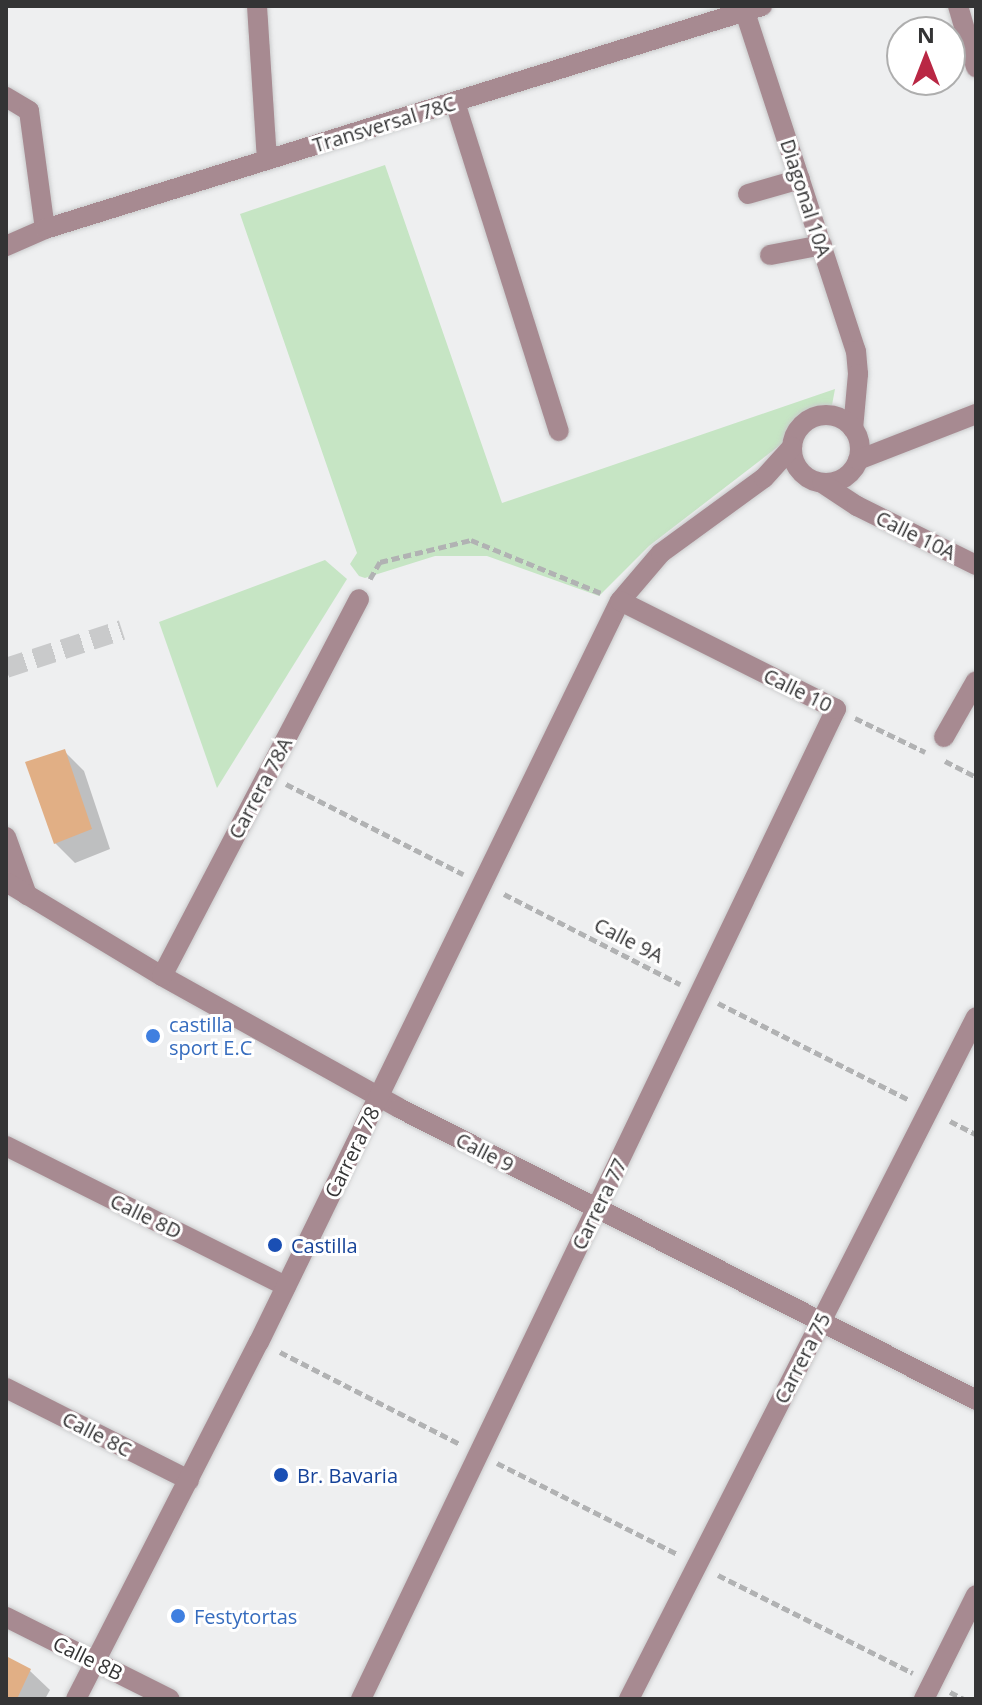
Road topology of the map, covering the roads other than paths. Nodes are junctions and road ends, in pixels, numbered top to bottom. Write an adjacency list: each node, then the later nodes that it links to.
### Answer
1 (257, 6): 7 (street)
2 (958, 6): 4 (street)
3 (754, 9): 6 (street, Transversal 78C); 8 (street, Diagonal 10A)
4 (976, 67)
5 (6, 97): 10 (street)
6 (455, 102): 7 (street, Transversal 78C); 17 (street)
7 (267, 160): 10 (street, Transversal 78C)
8 (800, 179): 9 (street); 11 (street, Diagonal 10A)
9 (748, 194)
10 (45, 229): 12 (street, Transversal 78C)
11 (822, 245): 13 (street); 14 (street, Diagonal 10A)
12 (6, 246)
13 (770, 255)
14 (857, 386): 16 (street); 18 (street, Diagonal 10A)
15 (976, 414): 19 (street)
16 (824, 415): 18 (street); 20 (street)
17 (559, 431)
18 (856, 434): 19 (street); 21 (street)
19 (914, 436): 21 (street)
20 (792, 447): 22 (street); 24 (street)
21 (858, 460): 23 (street)
22 (800, 471): 24 (street); 25 (street)
23 (845, 477): 25 (street); 26 (street, Calle 10A)
24 (764, 478): 29 (street, Carrera 78)
25 (822, 483): 26 (street, Calle 10A)
26 (857, 506): 27 (street, Calle 10A)
27 (976, 565)
28 (359, 599): 36 (street, Carrera 78A)
29 (620, 601): 31 (street, Calle 10); 38 (street, Carrera 78)
30 (976, 681): 32 (street)
31 (836, 709): 40 (street, Carrera 77)
32 (944, 737)
33 (6, 837): 35 (street)
34 (6, 882): 35 (street, Calle 9)
35 (27, 895): 36 (street, Calle 9)
36 (162, 976): 38 (street, Calle 9)
37 (976, 1017): 42 (street, Carrera 75)
38 (379, 1097): 40 (street, Calle 9); 41 (street, Carrera 78)
39 (6, 1146): 41 (street, Calle 8D)
40 (597, 1209): 42 (street, Calle 9); 51 (street, Carrera 77)
41 (286, 1286): 45 (street, Carrera 78)
42 (821, 1322): 44 (street, Calle 9); 52 (street, Carrera 75)
43 (6, 1388): 45 (street, Calle 8C)
44 (976, 1400)
45 (189, 1480): 48 (street, Carrera 78)
46 (976, 1595): 53 (street)
47 (6, 1617): 48 (street, Calle 8B)
48 (95, 1662): 49 (street, Carrera 78); 50 (street, Calle 8B)
49 (76, 1699)
50 (170, 1699)
51 (361, 1699)
52 (629, 1699)
53 (924, 1699)

